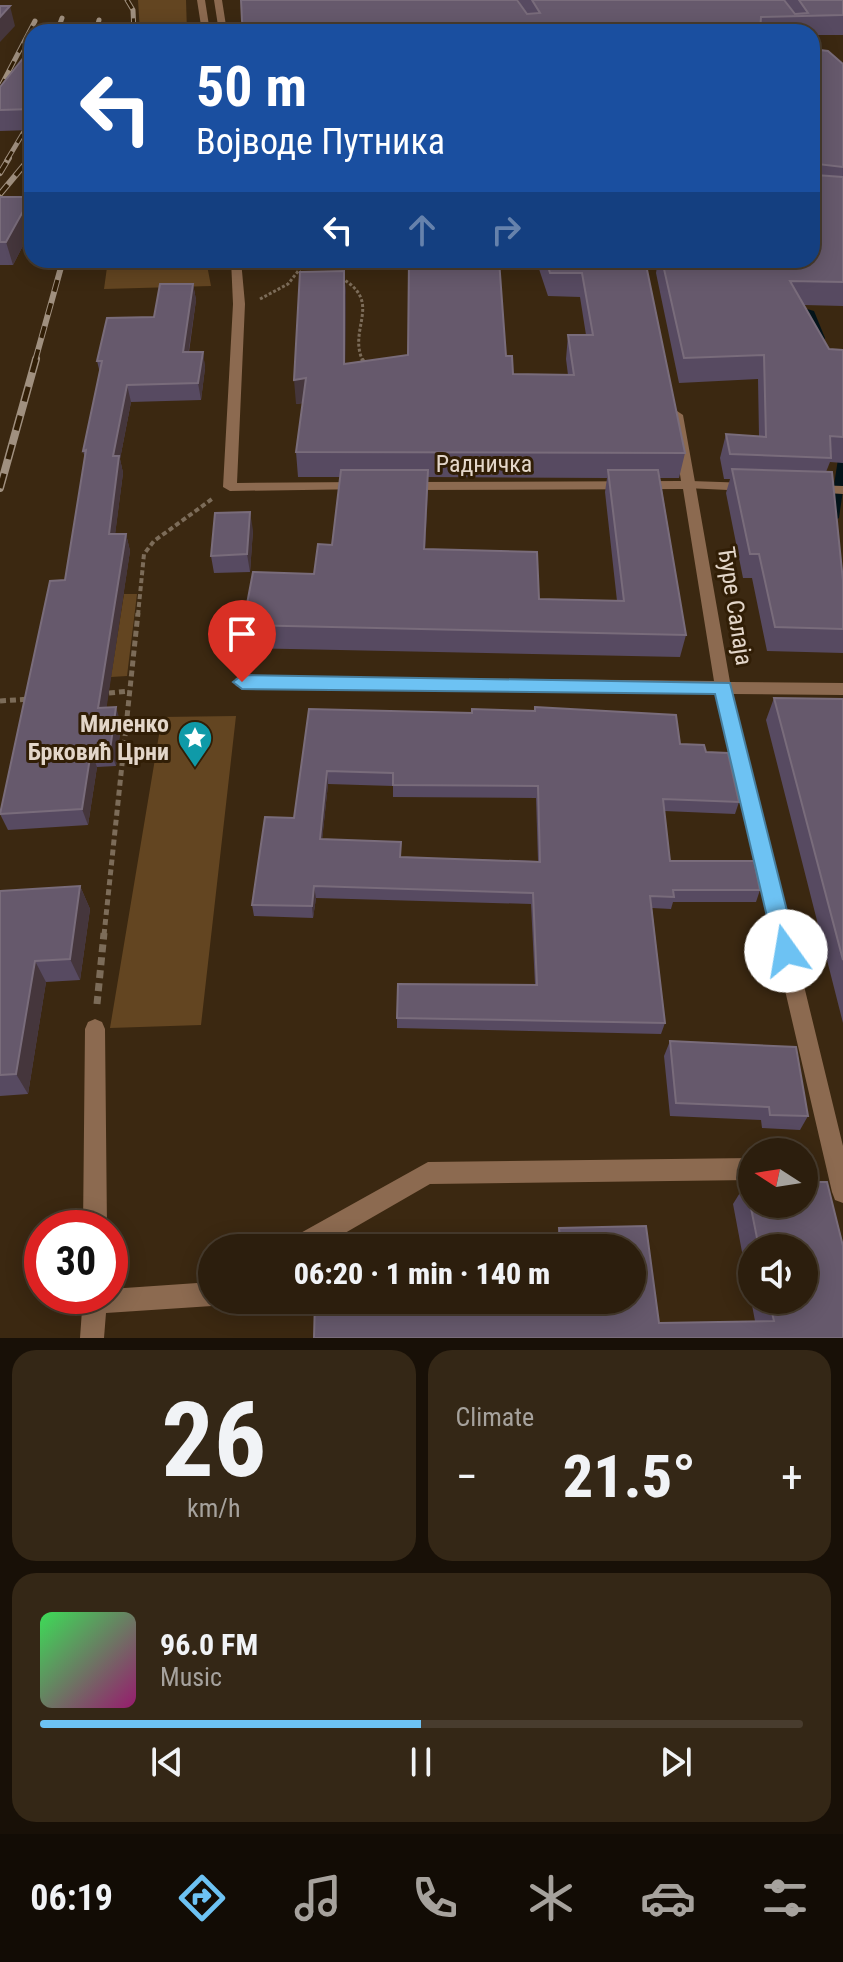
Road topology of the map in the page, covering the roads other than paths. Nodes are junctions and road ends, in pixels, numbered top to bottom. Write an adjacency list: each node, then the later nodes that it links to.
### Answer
1 (201, 0): 3 (street)
2 (218, 0): 4 (street)
3 (205, 24)
4 (222, 24)
5 (237, 268): 8 (street)
6 (673, 395): 7 (street, Ђуре Салаја)
7 (691, 485): 9 (street, Радничка); 10 (street, Радничка); 14 (street, Ђуре Салаја)
8 (371, 486)
9 (387, 486)
10 (766, 488)
11 (804, 489): 12 (street)
12 (843, 490)
13 (242, 682): 14 (street)
14 (723, 688): 15 (street); 18 (street, Ђуре Салаја)
15 (843, 689)
16 (95, 1029): 19 (street)
17 (738, 1169): 20 (street)
18 (843, 1192)
19 (95, 1210)
20 (321, 1234)
21 (198, 1295): 22 (street)
22 (128, 1298)
23 (94, 1314): 24 (street)
24 (92, 1338)

